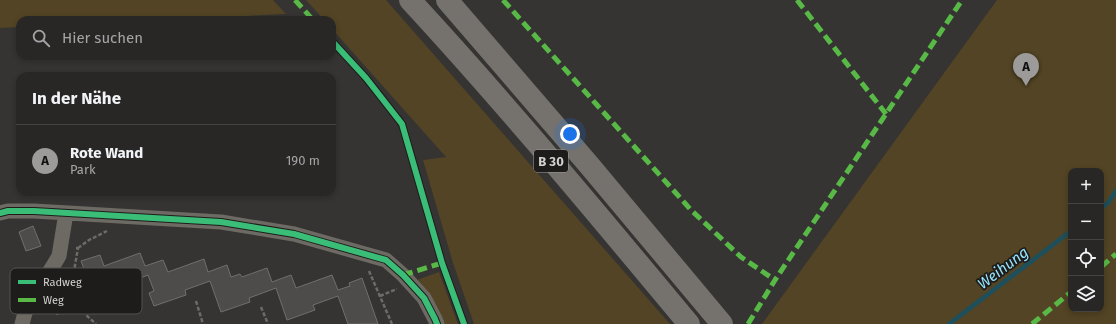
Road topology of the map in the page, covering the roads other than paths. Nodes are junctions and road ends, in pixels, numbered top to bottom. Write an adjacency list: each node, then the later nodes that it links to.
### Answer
1 (410, 0): 9 (highway, B 30)
2 (447, 0): 10 (highway, B 30)
3 (0, 213): 4 (street)
4 (66, 213): 5 (street); 8 (street)
5 (51, 268)
6 (25, 314): 7 (street)
7 (22, 324)
8 (436, 324)
9 (689, 324)
10 (722, 324)

